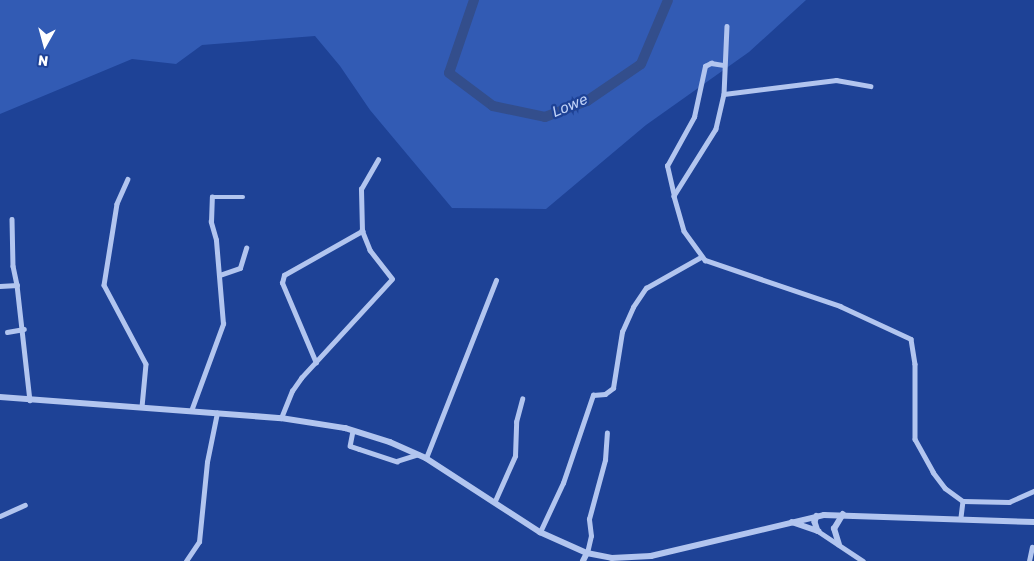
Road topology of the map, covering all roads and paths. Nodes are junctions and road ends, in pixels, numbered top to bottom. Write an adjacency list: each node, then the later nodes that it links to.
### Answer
1 (727, 26): 2 (street)
2 (724, 65): 4 (street); 7 (street)
3 (870, 86): 4 (street)
4 (724, 94): 7 (street)
5 (378, 160): 10 (street)
6 (128, 179): 23 (street)
7 (674, 196): 12 (street)
8 (244, 198): 13 (street)
9 (12, 219): 15 (street)
10 (362, 231): 19 (street); 19 (street)
11 (246, 248): 13 (street)
12 (701, 257): 33 (street); 42 (street)
13 (220, 275): 24 (street)
14 (496, 280): 30 (street)
15 (17, 285): 16 (street); 17 (street)
16 (0, 286)
17 (24, 329): 18 (street); 22 (street)
18 (7, 332)
19 (316, 363): 26 (street)
20 (0, 397): 22 (street)
21 (522, 399): 32 (street)
22 (30, 400): 23 (street)
23 (142, 407): 24 (street)
24 (192, 411): 25 (street)
25 (217, 413): 26 (street); 46 (street)
26 (282, 418): 27 (street)
27 (353, 431): 29 (street); 29 (street)
28 (607, 433): 45 (street)
29 (418, 454): 30 (street)
30 (426, 458): 32 (street)
31 (1034, 491): 33 (street)
32 (495, 501): 42 (street)
33 (963, 501): 38 (street)
34 (26, 506): 36 (street)
35 (844, 514): 37 (street); 38 (street); 43 (street)
36 (0, 516)
37 (817, 516): 39 (street); 41 (street)
38 (961, 518): 40 (street)
39 (785, 522): 41 (street); 45 (street)
40 (1034, 522)
41 (818, 531): 43 (street)
42 (540, 532): 45 (street)
43 (839, 546): 48 (street)
44 (1032, 546): 49 (street)
45 (587, 553): 47 (street)
46 (186, 561)
47 (583, 561)
48 (863, 561)
49 (1029, 561)

